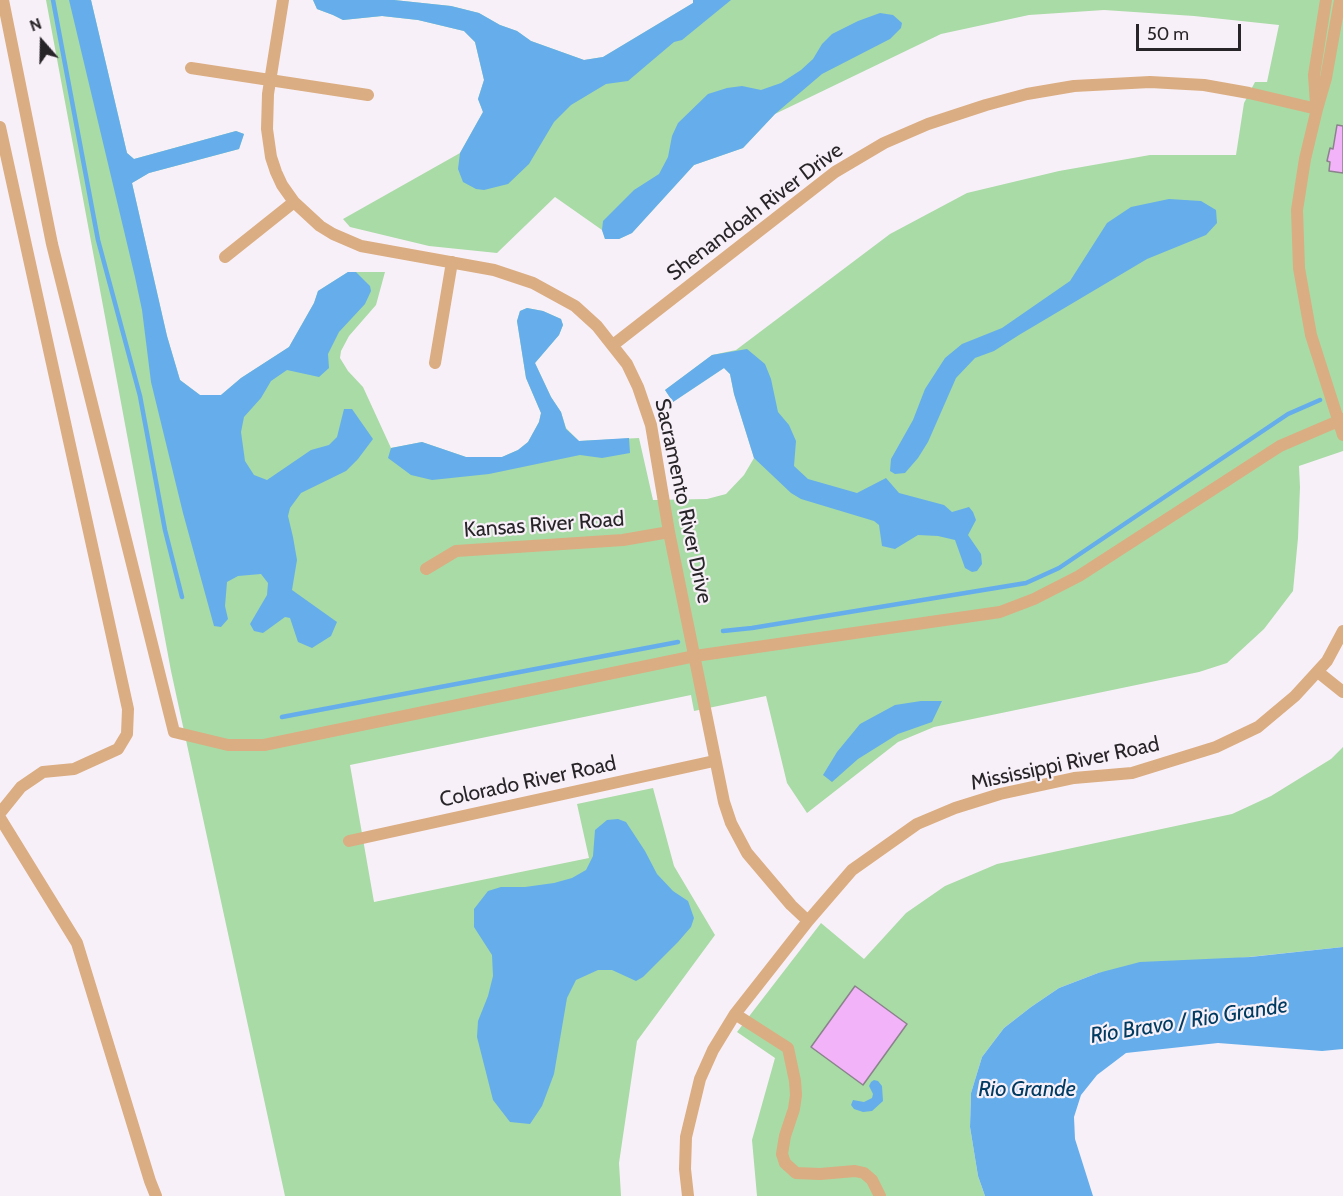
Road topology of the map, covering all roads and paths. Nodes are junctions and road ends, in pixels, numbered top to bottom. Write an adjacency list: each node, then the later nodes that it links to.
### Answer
1 (3, 0): 20 (street)
2 (283, 0): 6 (street, Sacramento River Drive)
3 (1326, 0): 8 (street)
4 (1340, 0): 8 (street)
5 (191, 68): 6 (street)
6 (270, 81): 7 (street); 10 (street, Sacramento River Drive)
7 (368, 95)
8 (1317, 108): 13 (street, Shenandoah River Drive); 15 (street)
9 (0, 127): 24 (street)
10 (294, 202): 11 (street); 12 (street, Sacramento River Drive)
11 (225, 257)
12 (452, 262): 13 (street, Sacramento River Drive); 14 (street)
13 (613, 345): 17 (street, Sacramento River Drive)
14 (435, 363)
15 (1341, 420): 16 (street); 20 (street)
16 (1343, 435)
17 (669, 532): 18 (street, Kansas River Road); 20 (street, Sacramento River Drive)
18 (426, 569)
19 (1343, 631): 21 (street, Mississippi River Road)
20 (695, 656): 23 (street, Sacramento River Drive)
21 (1318, 672): 22 (street); 27 (street, Mississippi River Road)
22 (1343, 692)
23 (714, 760): 26 (street, Colorado River Road); 27 (street, Sacramento River Drive)
24 (0, 813)
25 (0, 818): 29 (street)
26 (350, 841)
27 (808, 921): 28 (street, Mississippi River Road)
28 (735, 1014): 30 (street, Mississippi River Road); 31 (street)
29 (156, 1196)
30 (688, 1196)
31 (880, 1196)

